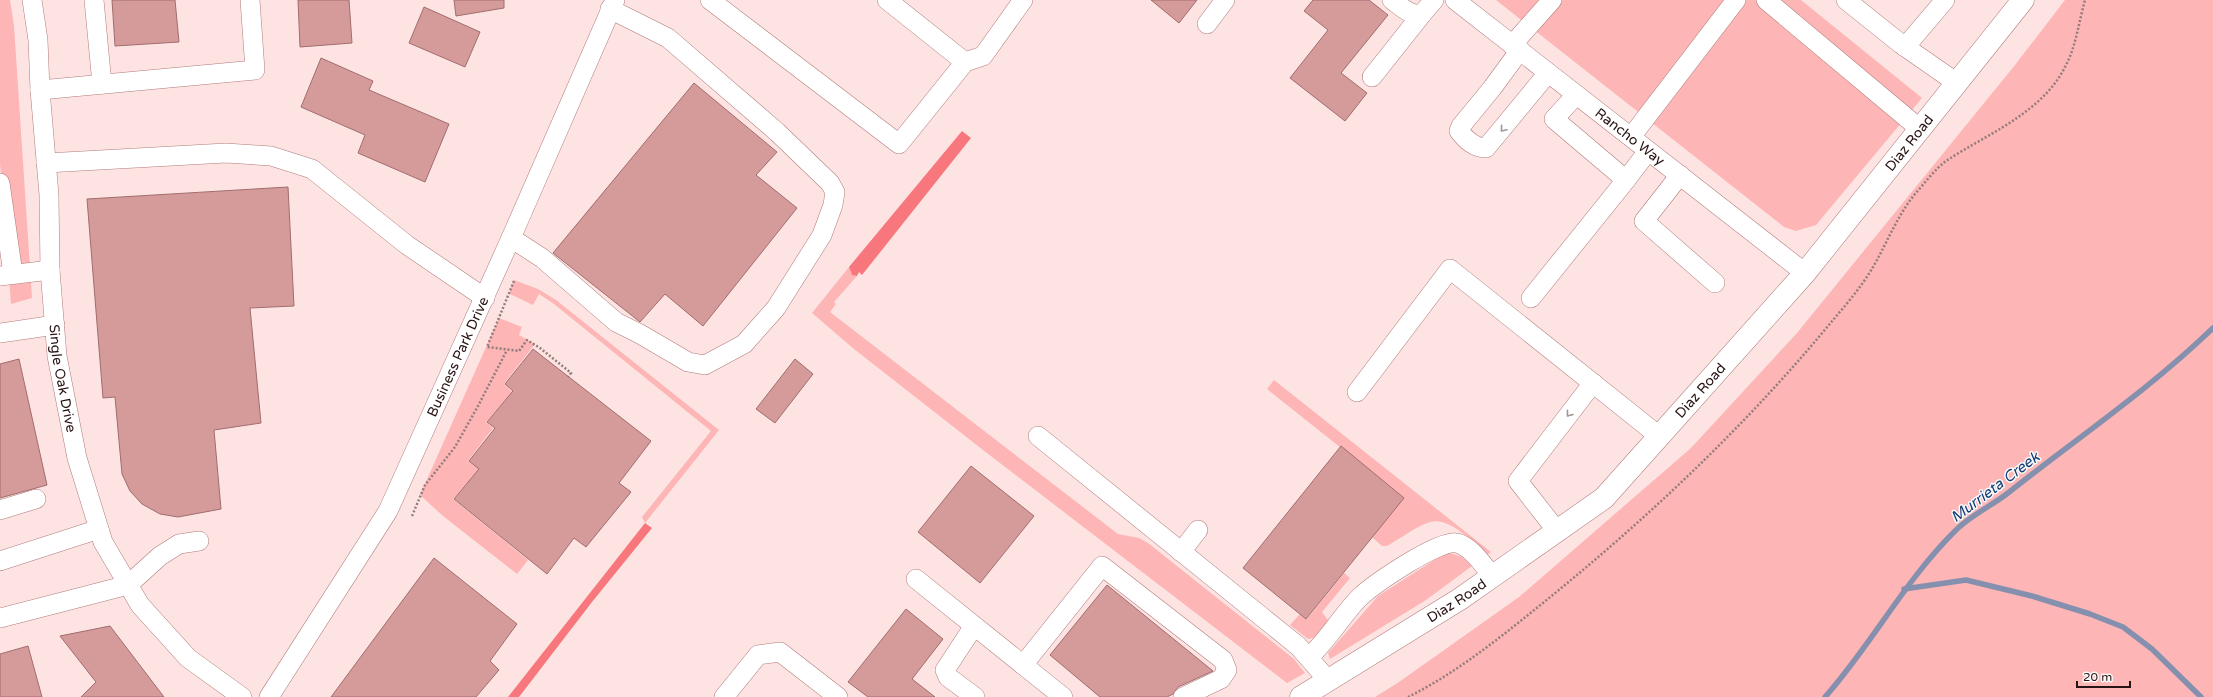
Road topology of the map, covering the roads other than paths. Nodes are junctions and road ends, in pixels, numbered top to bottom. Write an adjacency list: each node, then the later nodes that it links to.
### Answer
1 (32, 0): 26 (street, Single Oak Drive)
2 (94, 0): 25 (street)
3 (250, 0): 25 (street)
4 (710, 0): 21 (street)
5 (887, 0): 21 (street)
6 (1023, 0): 21 (street)
7 (1225, 0): 18 (street)
8 (1392, 0): 17 (street)
9 (1455, 0): 20 (street, Rancho Way)
10 (1552, 0): 20 (street)
11 (1736, 0): 29 (street)
12 (1766, 0): 28 (street)
13 (1846, 0): 19 (street)
14 (1945, 0): 19 (street)
15 (2023, 0): 24 (main road, Diaz Road)
16 (612, 4): 35 (street, Business Park Drive); 35 (street)
17 (1428, 7): 23 (street)
18 (1206, 24)
19 (1905, 47): 24 (street)
20 (1516, 48): 22 (street, Rancho Way); 22 (street, one-way to 20)
21 (965, 62)
22 (1548, 73): 27 (street, Rancho Way)
23 (1372, 77)
24 (1957, 83): 28 (main road, Diaz Road)
25 (102, 84): 26 (street)
26 (40, 90): 31 (street, Single Oak Drive)
27 (1576, 95): 29 (street, Rancho Way); 33 (street)
28 (1920, 129): 37 (main road, Diaz Road)
29 (1631, 137): 30 (street, Rancho Way)
30 (1648, 151): 32 (street, Rancho Way); 33 (street)
31 (46, 163): 36 (street, Single Oak Drive); 40 (street)
32 (1680, 175): 37 (street, Rancho Way); 39 (street)
33 (1626, 180): 41 (street)
34 (0, 183): 38 (street)
35 (511, 238): 40 (street, Business Park Drive)
36 (50, 270): 38 (street); 42 (street, Single Oak Drive)
37 (1805, 273): 47 (main road, Diaz Road)
38 (7, 275)
39 (1715, 283)
40 (485, 298): 65 (street, Business Park Drive)
41 (1531, 298)
42 (55, 325): 43 (street); 50 (street, Single Oak Drive)
43 (0, 333)
44 (1593, 383): 45 (street); 47 (street); 52 (street, one-way to 52)
45 (1357, 392)
46 (1038, 436): 54 (street)
47 (1659, 436): 52 (main road, Diaz Road)
48 (36, 498): 49 (street)
49 (0, 510)
50 (99, 528): 55 (street); 58 (street, Single Oak Drive)
51 (1198, 530): 54 (street)
52 (1557, 531): 56 (main road, Diaz Road)
53 (199, 541): 58 (street)
54 (1181, 552): 61 (street)
55 (0, 561)
56 (1492, 576): 61 (street); 63 (main road, Diaz Road)
57 (916, 579): 60 (street)
58 (128, 585): 59 (street); 64 (street, Single Oak Drive)
59 (0, 618)
60 (974, 626): 62 (street); 68 (street)
61 (1309, 657): 63 (street)
62 (1023, 665): 69 (street); 70 (street)
63 (1328, 680): 71 (main road, Diaz Road)
64 (242, 697)
65 (269, 697)
66 (724, 697): 67 (street)
67 (838, 697)
68 (975, 697)
69 (1063, 697)
70 (1183, 697)
71 (1301, 697)

